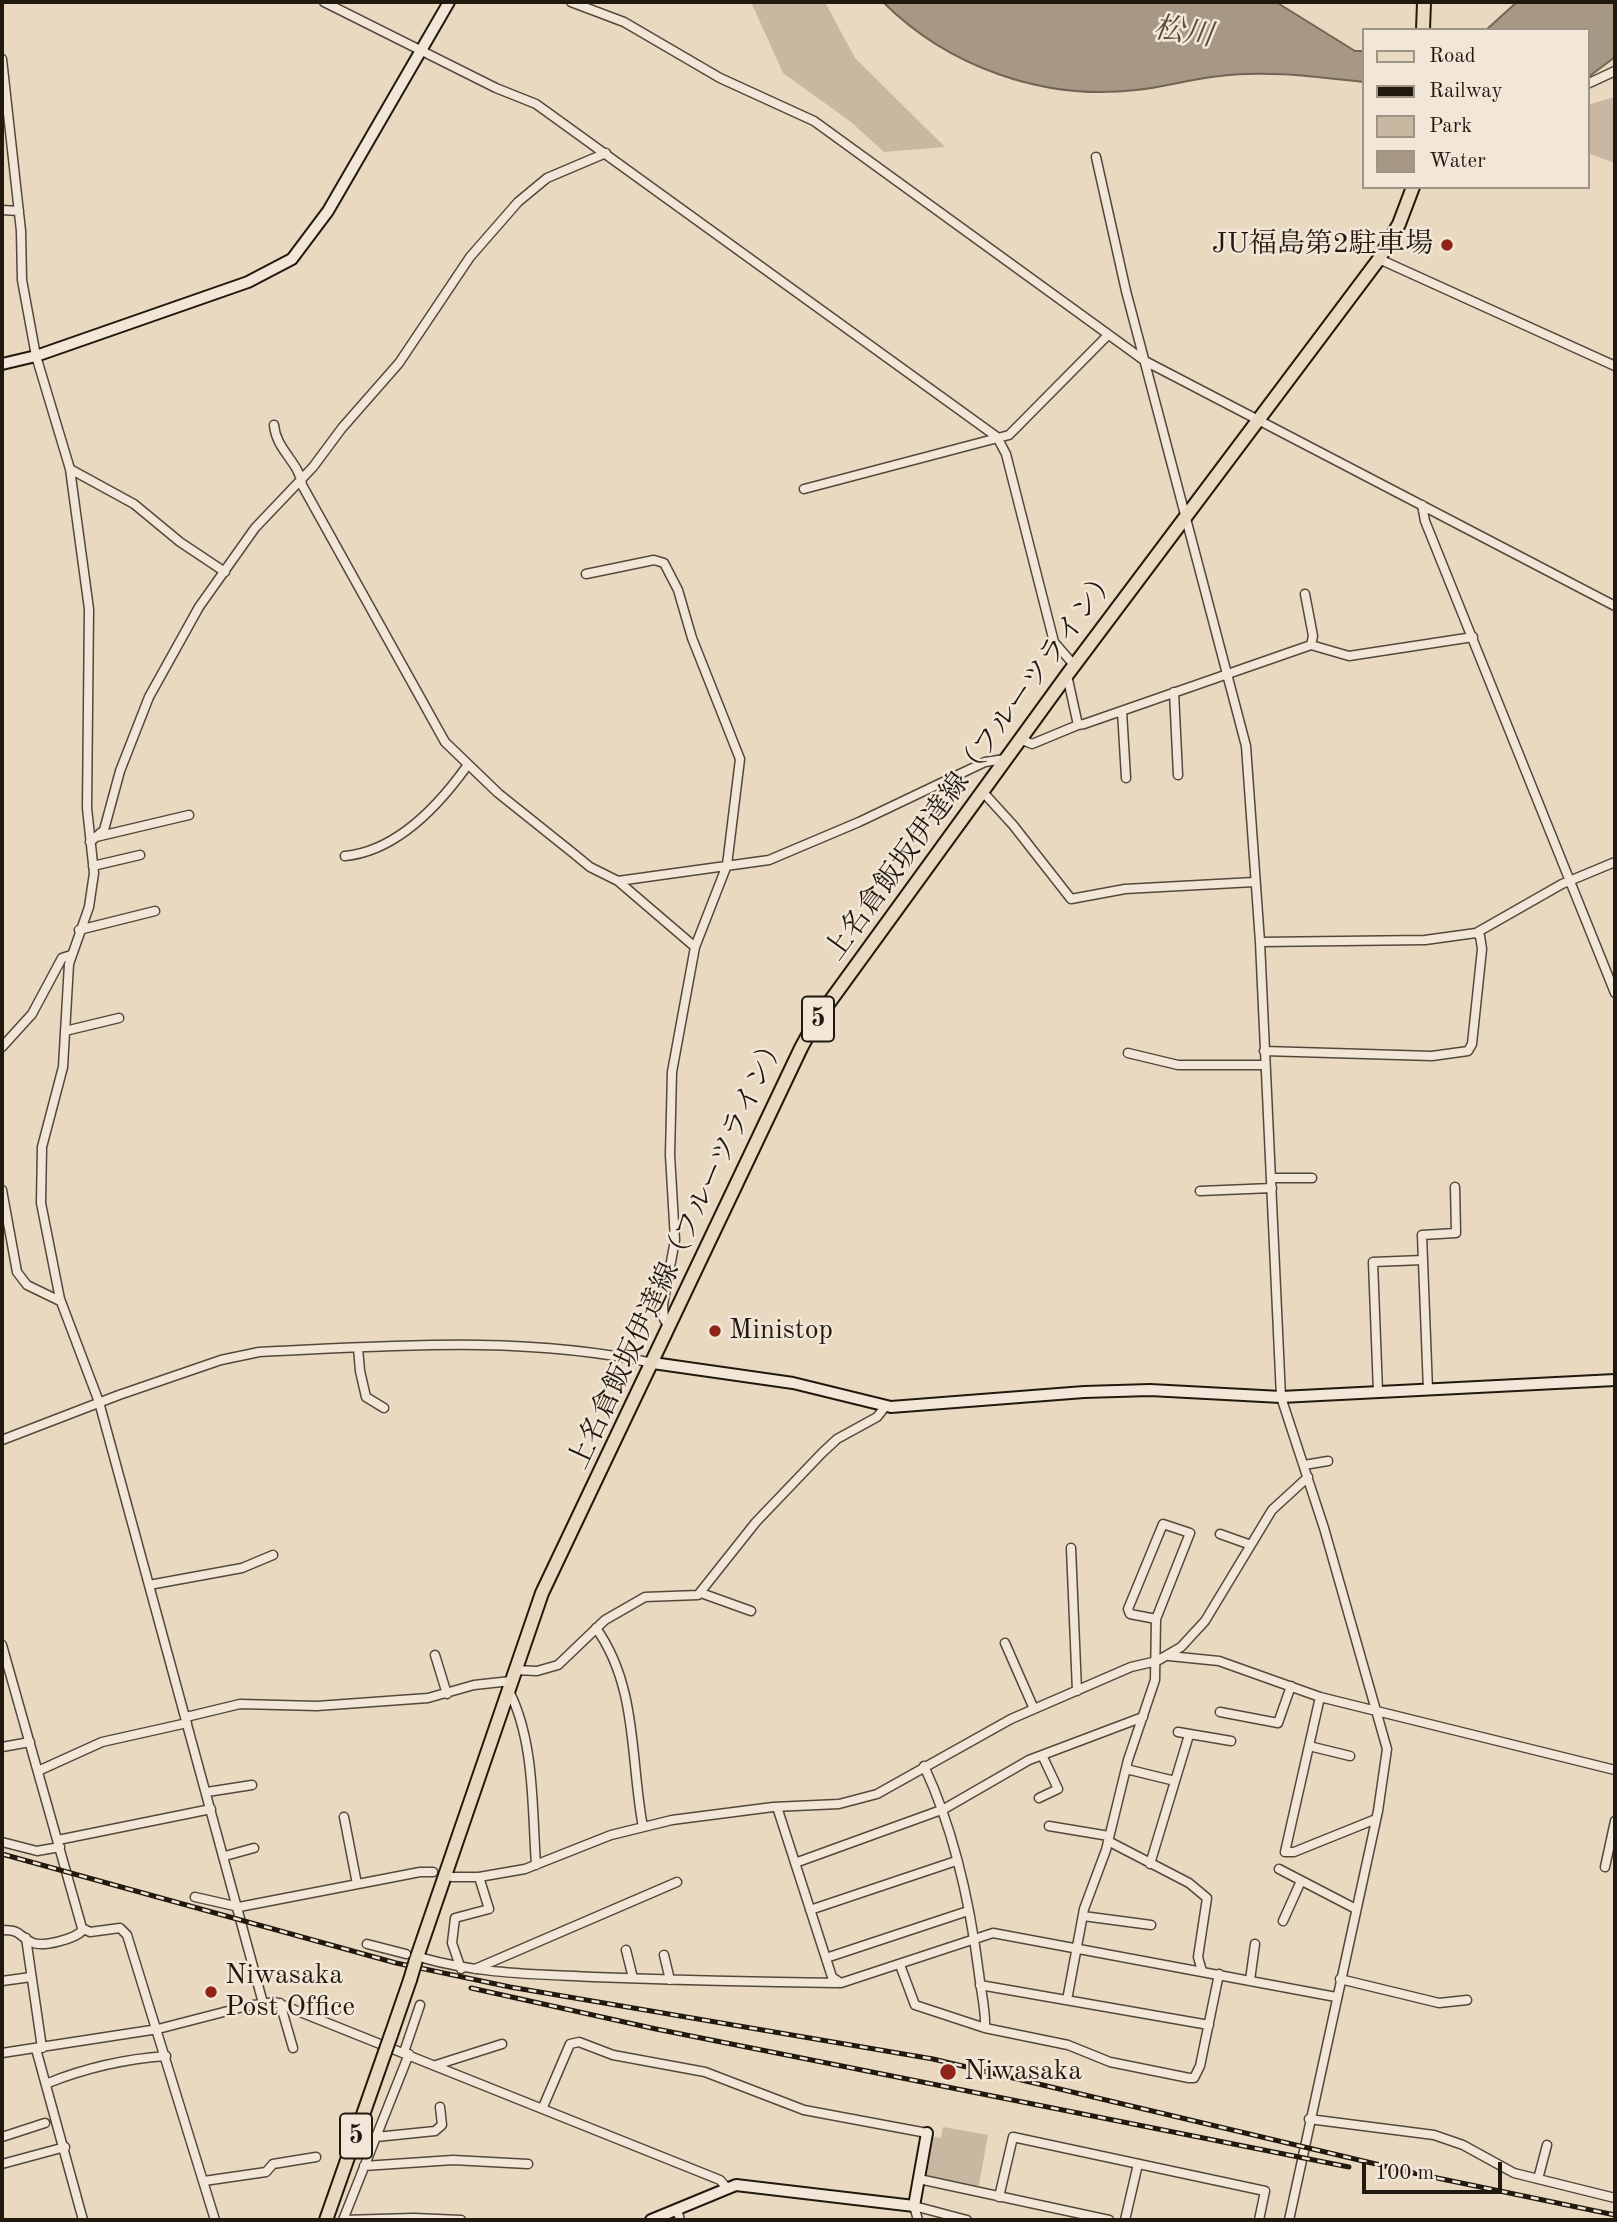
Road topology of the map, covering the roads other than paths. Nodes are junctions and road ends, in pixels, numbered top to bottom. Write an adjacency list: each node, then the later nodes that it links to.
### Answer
1 (324, 2): 6 (street)
2 (449, 2): 6 (street)
3 (571, 2): 16 (street)
4 (1424, 2): 5 (main road)
5 (1423, 28)
6 (421, 51): 10 (street); 17 (street)
7 (2, 59): 14 (street)
8 (1615, 72): 9 (street)
9 (1589, 83)
10 (606, 153): 23 (street); 25 (street)
11 (1096, 157): 18 (street)
12 (1412, 189): 15 (main road, 上名倉飯坂伊達線（フルーツライン） / 5)
13 (2, 210): 14 (street)
14 (19, 211): 17 (street)
15 (1379, 259): 20 (street); 21 (main road, 上名倉飯坂伊達線（フルーツライン） / 5)
16 (1108, 335): 18 (street); 23 (street)
17 (36, 356): 19 (street); 24 (street)
18 (1145, 361): 21 (street); 28 (street)
19 (2, 364)
20 (1615, 366)
21 (1258, 421): 27 (street); 28 (main road, 上名倉飯坂伊達線（フルーツライン） / 5)
22 (274, 425): 25 (street)
23 (999, 439): 26 (street); 35 (street)
24 (70, 469): 29 (street); 47 (street)
25 (301, 480): 29 (street); 42 (street)
26 (804, 489)
27 (1422, 505): 32 (street); 33 (street)
28 (1186, 514): 35 (main road, 上名倉飯坂伊達線（フルーツライン） / 5); 36 (street)
29 (225, 572): 47 (street)
30 (586, 575): 51 (street)
31 (1305, 594): 34 (street)
32 (1615, 606)
33 (1473, 637): 34 (street); 53 (street)
34 (1311, 645): 36 (street)
35 (1071, 670): 39 (street); 40 (main road, 上名倉飯坂伊達線（フルーツライン） / 5)
36 (1228, 673): 37 (street); 55 (street)
37 (1174, 692): 38 (street); 43 (street)
38 (1122, 711): 39 (street); 44 (street)
39 (1078, 725): 40 (street)
40 (1020, 739): 41 (main road, 上名倉飯坂伊達線（フルーツライン） / 5)
41 (1005, 759): 45 (main road, 上名倉飯坂伊達線（フルーツライン） / 5); 51 (street)
42 (467, 766): 49 (street); 54 (street)
43 (1178, 775)
44 (1126, 778)
45 (982, 791): 55 (street); 77 (main road, 上名倉飯坂伊達線（フルーツライン） / 5)
46 (189, 816): 47 (street)
47 (93, 840): 52 (street)
48 (140, 855): 52 (street)
49 (345, 856)
50 (1615, 862): 53 (street)
51 (727, 865): 54 (street); 60 (street)
52 (93, 866): 57 (street)
53 (1570, 880): 58 (street); 62 (street)
54 (618, 881): 60 (street)
55 (1254, 882): 59 (street)
56 (155, 911): 57 (street)
57 (79, 930): 61 (street)
58 (1476, 933): 59 (street); 66 (street)
59 (1259, 942): 66 (street)
60 (695, 947): 77 (street)
61 (71, 955): 64 (street); 65 (street)
62 (1615, 993)
63 (119, 1017): 64 (street)
64 (65, 1031): 76 (street)
65 (2, 1047)
66 (1264, 1051): 68 (street)
67 (1128, 1053): 68 (street)
68 (1265, 1065): 69 (street)
69 (1272, 1178): 70 (street); 72 (street)
70 (1312, 1178)
71 (1455, 1187): 75 (street)
72 (1272, 1188): 74 (street); 83 (street)
73 (2, 1190): 76 (street)
74 (1200, 1191)
75 (1423, 1260): 81 (street); 82 (street)
76 (60, 1301): 84 (street)
77 (669, 1327): 79 (main road, 上名倉飯坂伊達線（フルーツライン） / 5)
78 (358, 1348): 79 (street); 84 (street); 86 (street)
79 (653, 1363): 85 (street); 105 (main road, 上名倉飯坂伊達線（フルーツライン） / 5)
80 (1615, 1380): 81 (street)
81 (1428, 1391): 82 (street)
82 (1378, 1392): 83 (street)
83 (1281, 1396): 85 (street); 89 (street)
84 (99, 1402): 87 (street); 95 (street)
85 (885, 1407): 96 (street)
86 (384, 1408)
87 (2, 1440)
88 (1328, 1461): 89 (street)
89 (1304, 1465): 90 (street)
90 (1308, 1477): 92 (street); 112 (street)
91 (1220, 1534): 92 (street)
92 (1251, 1545): 103 (street)
93 (1071, 1549): 107 (street)
94 (273, 1555): 95 (street)
95 (149, 1585): 114 (street)
96 (701, 1593): 97 (street); 99 (street)
97 (751, 1611)
98 (1156, 1619): 98 (street); 104 (street)
99 (596, 1628): 105 (street); 138 (street)
100 (1005, 1643): 110 (street)
101 (2, 1645): 118 (street)
102 (435, 1655): 108 (street)
103 (1169, 1656): 104 (street); 106 (street)
104 (1157, 1661): 107 (street); 113 (street)
105 (511, 1680): 108 (street); 147 (street); 173 (main road, 上名倉飯坂伊達線（フルーツライン） / 5)
106 (1291, 1686): 109 (street); 111 (street)
107 (1077, 1690): 110 (street)
108 (447, 1694): 114 (street)
109 (1320, 1697): 112 (street); 119 (street)
110 (1034, 1709): 123 (street)
111 (1220, 1712)
112 (1376, 1712): 126 (street); 135 (street)
113 (1143, 1717): 121 (street); 124 (street)
114 (187, 1720): 125 (street); 129 (street)
115 (1178, 1732): 116 (street)
116 (1189, 1735): 117 (street); 127 (street)
117 (1231, 1741)
118 (30, 1742): 120 (street); 125 (street)
119 (1310, 1746): 122 (street); 135 (street)
120 (2, 1747)
121 (1042, 1755): 130 (street); 133 (street)
122 (1350, 1756)
123 (924, 1766): 131 (street); 133 (street)
124 (1126, 1769): 127 (street); 139 (street)
125 (38, 1770): 141 (street)
126 (1615, 1770)
127 (1175, 1781): 146 (street)
128 (252, 1785): 129 (street)
129 (207, 1792): 132 (street)
130 (1039, 1798)
131 (776, 1807): 138 (street); 145 (street)
132 (211, 1809): 141 (street); 143 (street)
133 (944, 1810): 144 (street); 145 (street)
134 (344, 1817): 155 (street)
135 (1376, 1819): 158 (street)
136 (1615, 1821): 148 (street)
137 (1049, 1826): 139 (street)
138 (643, 1827): 147 (street)
139 (1109, 1839): 146 (street); 161 (street)
140 (2, 1842): 141 (street)
141 (59, 1844): 165 (street)
142 (254, 1848): 143 (street)
143 (225, 1856): 157 (street)
144 (956, 1861): 159 (street); 160 (street)
145 (795, 1863): 159 (street)
146 (1150, 1864): 178 (street)
147 (536, 1866): 152 (street)
148 (1605, 1867)
149 (1279, 1870): 153 (street)
150 (433, 1872): 155 (street)
151 (452, 1877): 152 (street)
152 (479, 1877): 176 (street)
153 (1301, 1881): 158 (street); 162 (street)
154 (677, 1882): 177 (street)
155 (357, 1884): 157 (street)
156 (195, 1897): 157 (street)
157 (239, 1907): 191 (street)
158 (1356, 1909): 182 (street)
159 (810, 1910): 174 (street)
160 (968, 1911): 167 (street); 174 (street)
161 (1083, 1916): 163 (street); 170 (street)
162 (1283, 1920)
163 (1151, 1924)
164 (2, 1930): 166 (street)
165 (83, 1930): 166 (street); 196 (street)
166 (26, 1938): 180 (street)
167 (974, 1940): 170 (street); 175 (street); 187 (street)
168 (367, 1944): 173 (street)
169 (1255, 1944): 184 (street)
170 (1075, 1948): 178 (street); 189 (street)
171 (625, 1950): 181 (street)
172 (664, 1955): 183 (street)
173 (415, 1957): 176 (street); 229 (main road, 上名倉飯坂伊達線（フルーツライン） / 5, bridge)
174 (826, 1958): 186 (street)
175 (900, 1965): 186 (street); 195 (street)
176 (461, 1969): 177 (street)
177 (473, 1970): 181 (street)
178 (1202, 1971): 179 (street)
179 (1219, 1974): 184 (street); 194 (street)
180 (31, 1977): 185 (street); 198 (street)
181 (633, 1978): 183 (street)
182 (1340, 1979): 188 (street); 190 (street)
183 (670, 1980): 186 (street)
184 (1250, 1980): 188 (street)
185 (2, 1981)
186 (841, 1983)
187 (980, 1984): 189 (street); 195 (street)
188 (1336, 1997): 207 (street)
189 (1067, 2000): 194 (street)
190 (1467, 2000)
191 (263, 2003): 192 (street); 196 (street)
192 (279, 2003): 199 (street); 201 (street)
193 (420, 2005): 201 (street)
194 (1209, 2025): 195 (street)
195 (985, 2028)
196 (158, 2029): 198 (street); 202 (street)
197 (502, 2044): 203 (street)
198 (39, 2048): 200 (street); 204 (street)
199 (293, 2048)
200 (2, 2053)
201 (407, 2053): 203 (street); 211 (street)
202 (166, 2056): 204 (street); 221 (street)
203 (436, 2065): 206 (street)
204 (48, 2082): 213 (street)
205 (440, 2107): 211 (street)
206 (543, 2107): 209 (street); 222 (street)
207 (1309, 2119): 220 (street); 238 (street)
208 (45, 2123): 210 (street)
209 (927, 2133): 219 (street)
210 (2, 2137)
211 (376, 2137): 218 (street)
212 (1547, 2145): 220 (street)
213 (65, 2147): 215 (street); 227 (street)
214 (316, 2157): 221 (street)
215 (2, 2164)
216 (528, 2164): 218 (street)
217 (1138, 2164): 223 (street); 236 (street); 237 (street)
218 (364, 2166): 230 (street)
219 (919, 2179): 223 (street); 225 (street)
220 (1538, 2179): 224 (street)
221 (204, 2181): 228 (street)
222 (727, 2188): 225 (street); 226 (street)
223 (999, 2197): 235 (street)
224 (1615, 2198)
225 (914, 2206): 233 (street); 234 (street)
226 (678, 2215): 232 (street)
227 (83, 2220)
228 (215, 2220)
229 (326, 2220)
230 (343, 2220): 231 (street)
231 (461, 2220)
232 (651, 2220)
233 (918, 2220)
234 (967, 2220)
235 (1109, 2220)
236 (1125, 2220)
237 (1259, 2220)
238 (1289, 2220)

